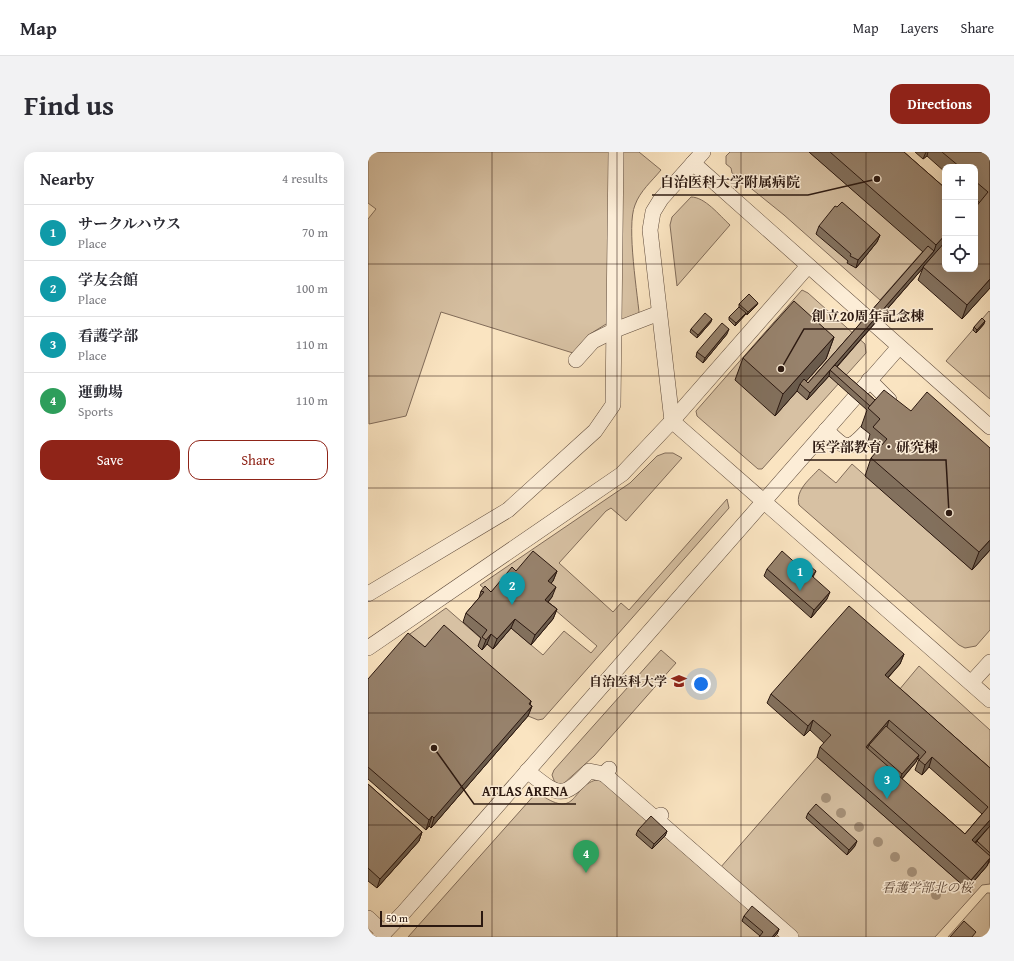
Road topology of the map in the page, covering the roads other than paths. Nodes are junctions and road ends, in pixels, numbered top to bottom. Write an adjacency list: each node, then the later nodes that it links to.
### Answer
1 (616, 152): 6 (street)
2 (703, 152): 3 (street)
3 (693, 163): 4 (street); 5 (street)
4 (808, 266): 7 (street); 11 (street)
5 (659, 313): 6 (street); 11 (street)
6 (614, 330): 8 (street); 16 (street)
7 (900, 347): 9 (street); 12 (street)
8 (576, 360)
9 (869, 380): 10 (street); 13 (street)
10 (883, 413)
11 (672, 421): 15 (street); 17 (street)
12 (990, 426)
13 (826, 430): 14 (street); 15 (street)
14 (867, 431)
15 (763, 502): 19 (street); 21 (street)
16 (368, 594)
17 (368, 648)
18 (990, 662): 19 (street)
19 (971, 683): 20 (street)
20 (990, 700)
21 (527, 771): 23 (street); 24 (street)
22 (368, 918): 23 (street)
23 (382, 935)
24 (791, 937)

